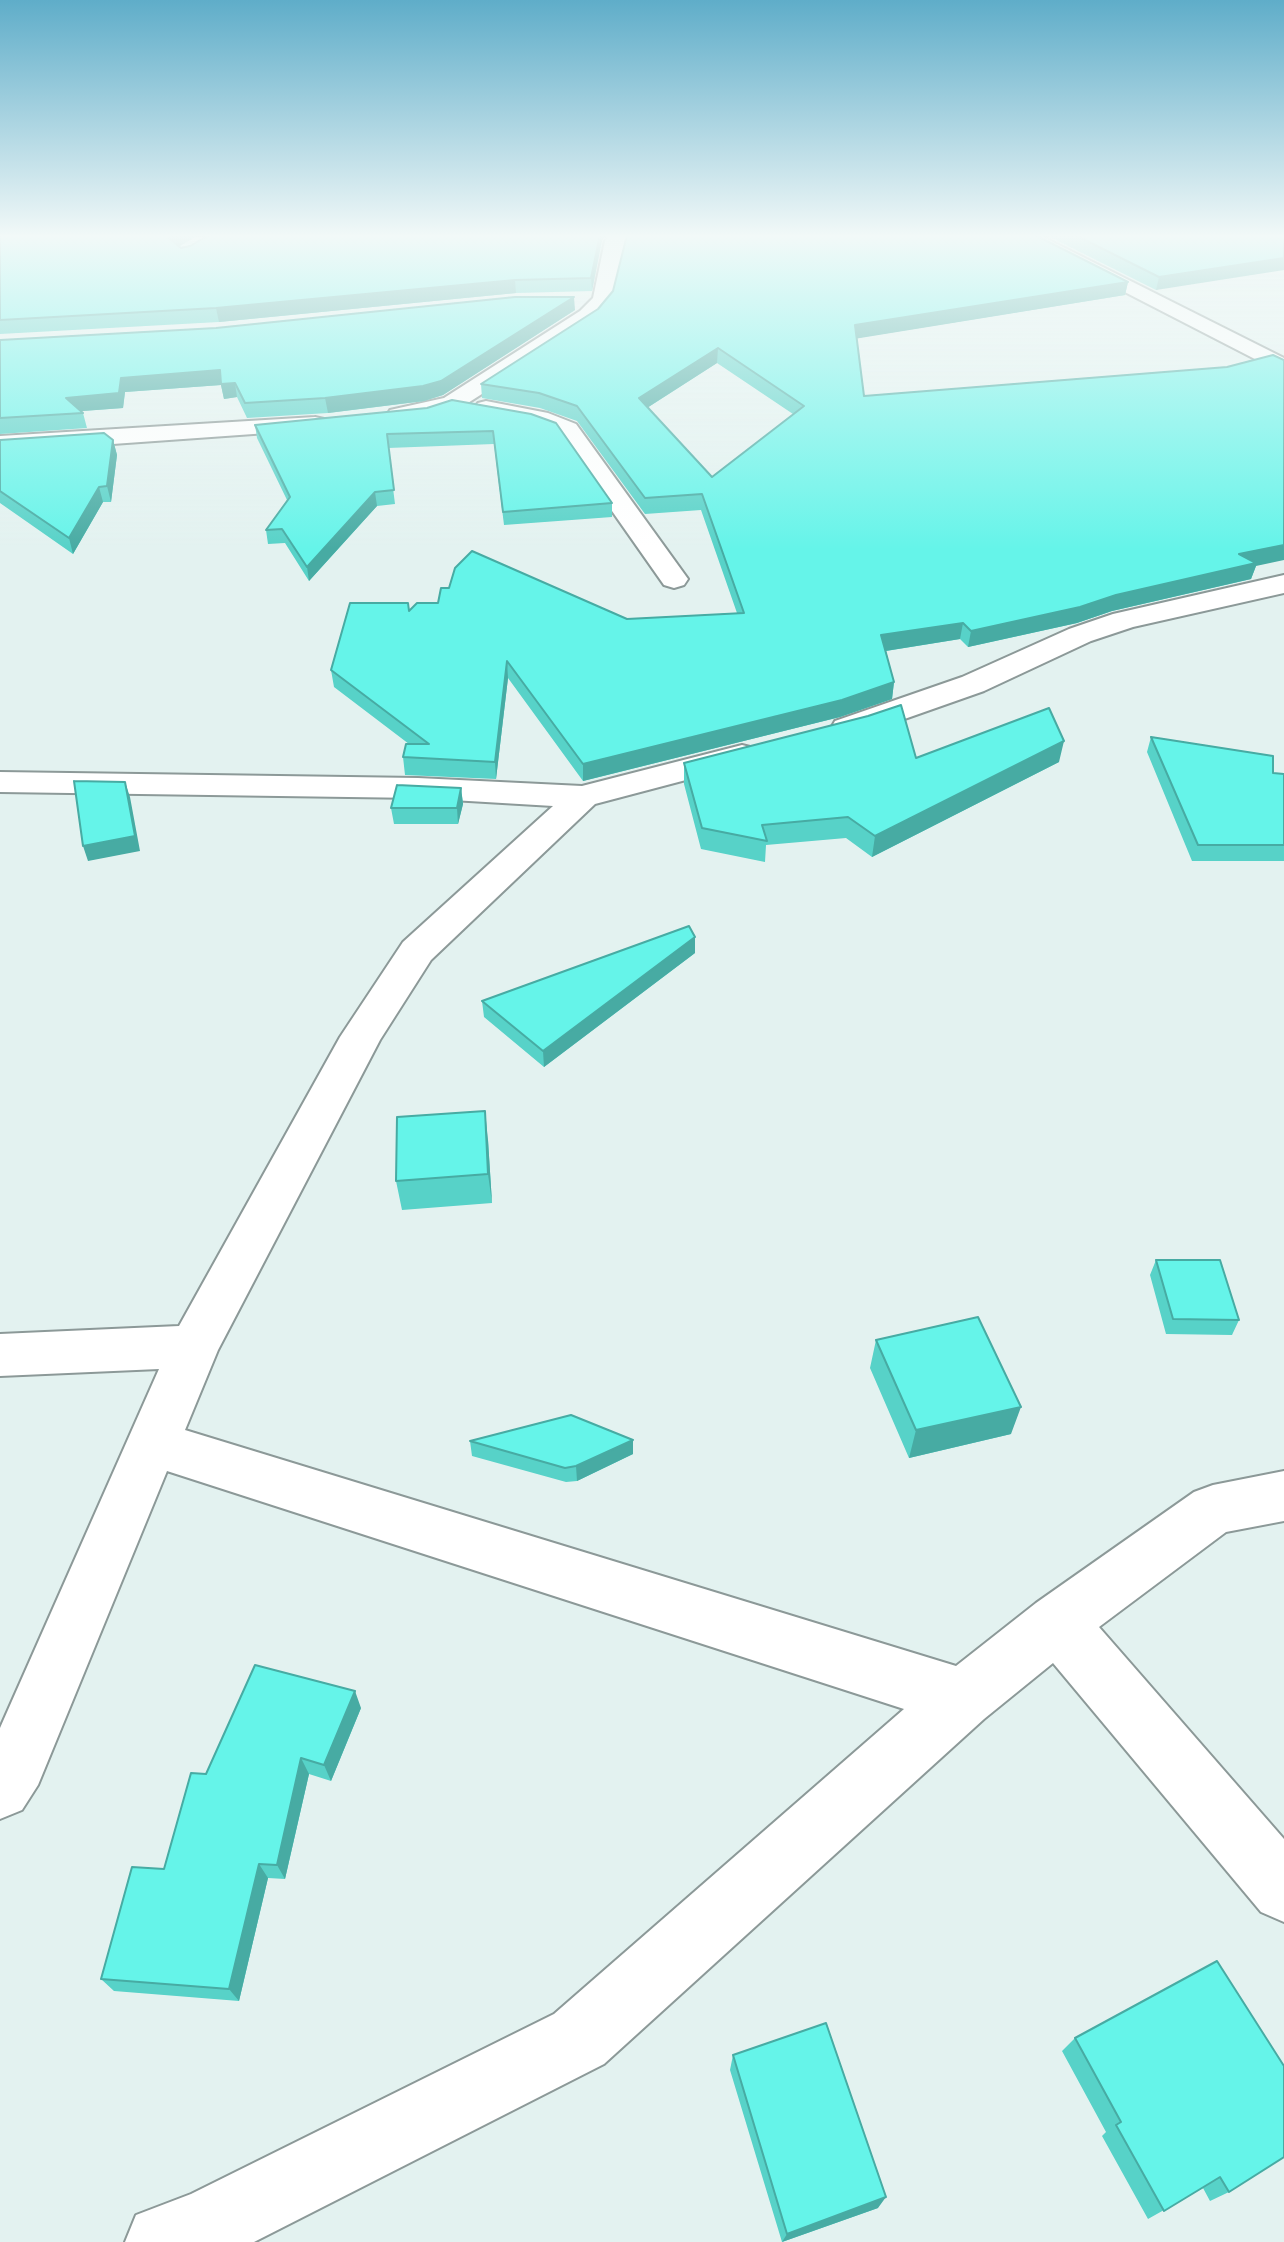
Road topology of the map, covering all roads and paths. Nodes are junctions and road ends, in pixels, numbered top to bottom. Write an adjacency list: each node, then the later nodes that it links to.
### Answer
1 (551, 340): 4 (street)
2 (1230, 340): 3 (street)
3 (1284, 367)
4 (452, 403): 5 (street); 8 (street)
5 (371, 418)
6 (342, 422): 7 (street)
7 (0, 444)
8 (674, 579)
9 (1284, 584): 11 (street)
10 (0, 782): 11 (street)
11 (583, 797): 12 (street)
12 (194, 1346): 13 (street); 14 (street)
13 (0, 1355)
14 (155, 1444): 17 (street); 18 (street)
15 (1284, 1496): 16 (street)
16 (1057, 1623): 17 (street); 19 (street)
17 (963, 1698): 20 (street)
18 (0, 1788)
19 (1284, 1889)
20 (163, 2242)

